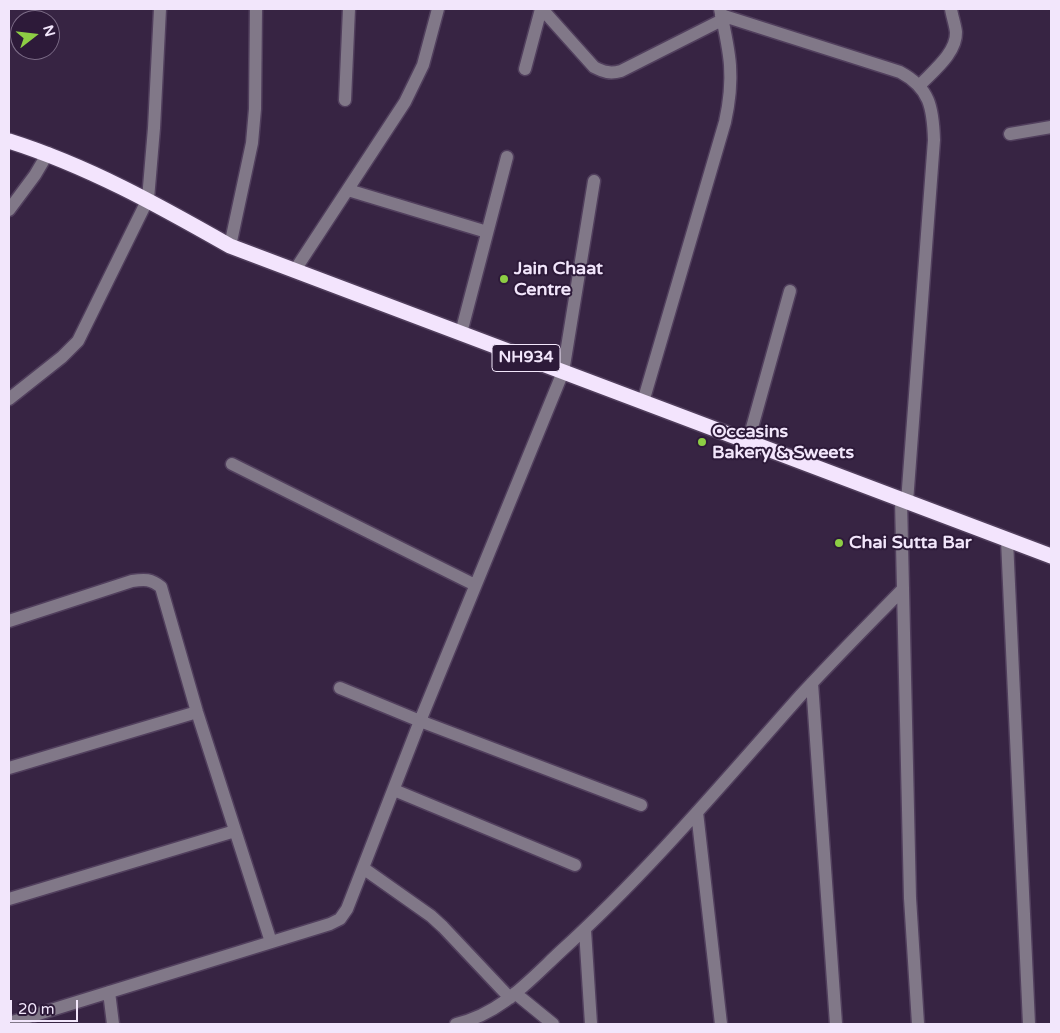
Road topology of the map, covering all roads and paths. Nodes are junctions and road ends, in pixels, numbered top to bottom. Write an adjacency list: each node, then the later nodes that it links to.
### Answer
1 (160, 9): 18 (street)
2 (256, 9): 21 (street)
3 (349, 9): 10 (street)
4 (438, 9): 17 (street)
5 (542, 9): 7 (street); 8 (street)
6 (951, 9): 9 (street)
7 (721, 15): 9 (street); 27 (street)
8 (525, 69)
9 (919, 86): 30 (street)
10 (345, 100)
11 (1051, 127): 12 (street)
12 (1010, 134)
13 (9, 141): 14 (highway, NH934)
14 (48, 153): 18 (highway, NH934); 19 (street)
15 (507, 157): 20 (street)
16 (594, 181): 25 (street)
17 (348, 190): 20 (street); 22 (street)
18 (148, 199): 21 (highway, NH934); 26 (street)
19 (9, 210)
20 (487, 232): 24 (street)
21 (230, 246): 22 (highway, NH934)
22 (295, 270): 24 (highway, NH934)
23 (790, 291): 28 (street)
24 (461, 333): 25 (highway, NH934)
25 (563, 372): 27 (highway, NH934); 33 (street)
26 (9, 399)
27 (643, 402): 28 (highway, NH934)
28 (748, 442): 30 (highway, NH934)
29 (232, 464): 33 (street)
30 (904, 501): 31 (highway, NH934); 34 (street)
31 (1007, 540): 32 (highway, NH934); 60 (street)
32 (1051, 556)
33 (475, 585): 39 (street)
34 (902, 590): 36 (street); 59 (street)
35 (9, 621): 38 (street)
36 (812, 683): 43 (street); 58 (street)
37 (340, 688): 39 (street)
38 (197, 712): 40 (street); 44 (street)
39 (420, 721): 41 (street); 42 (street)
40 (9, 768)
41 (394, 790): 45 (street); 46 (street)
42 (640, 805)
43 (697, 812): 48 (street); 57 (street)
44 (235, 831): 47 (street); 49 (street)
45 (575, 865)
46 (363, 868): 49 (street); 51 (street)
47 (9, 899)
48 (585, 930): 51 (street); 56 (street)
49 (271, 942): 50 (street)
50 (109, 992): 52 (street); 53 (street)
51 (512, 996): 54 (street); 55 (street)
52 (9, 1023)
53 (113, 1024)
54 (456, 1024)
55 (553, 1024)
56 (591, 1024)
57 (721, 1024)
58 (836, 1024)
59 (918, 1024)
60 (1029, 1024)

